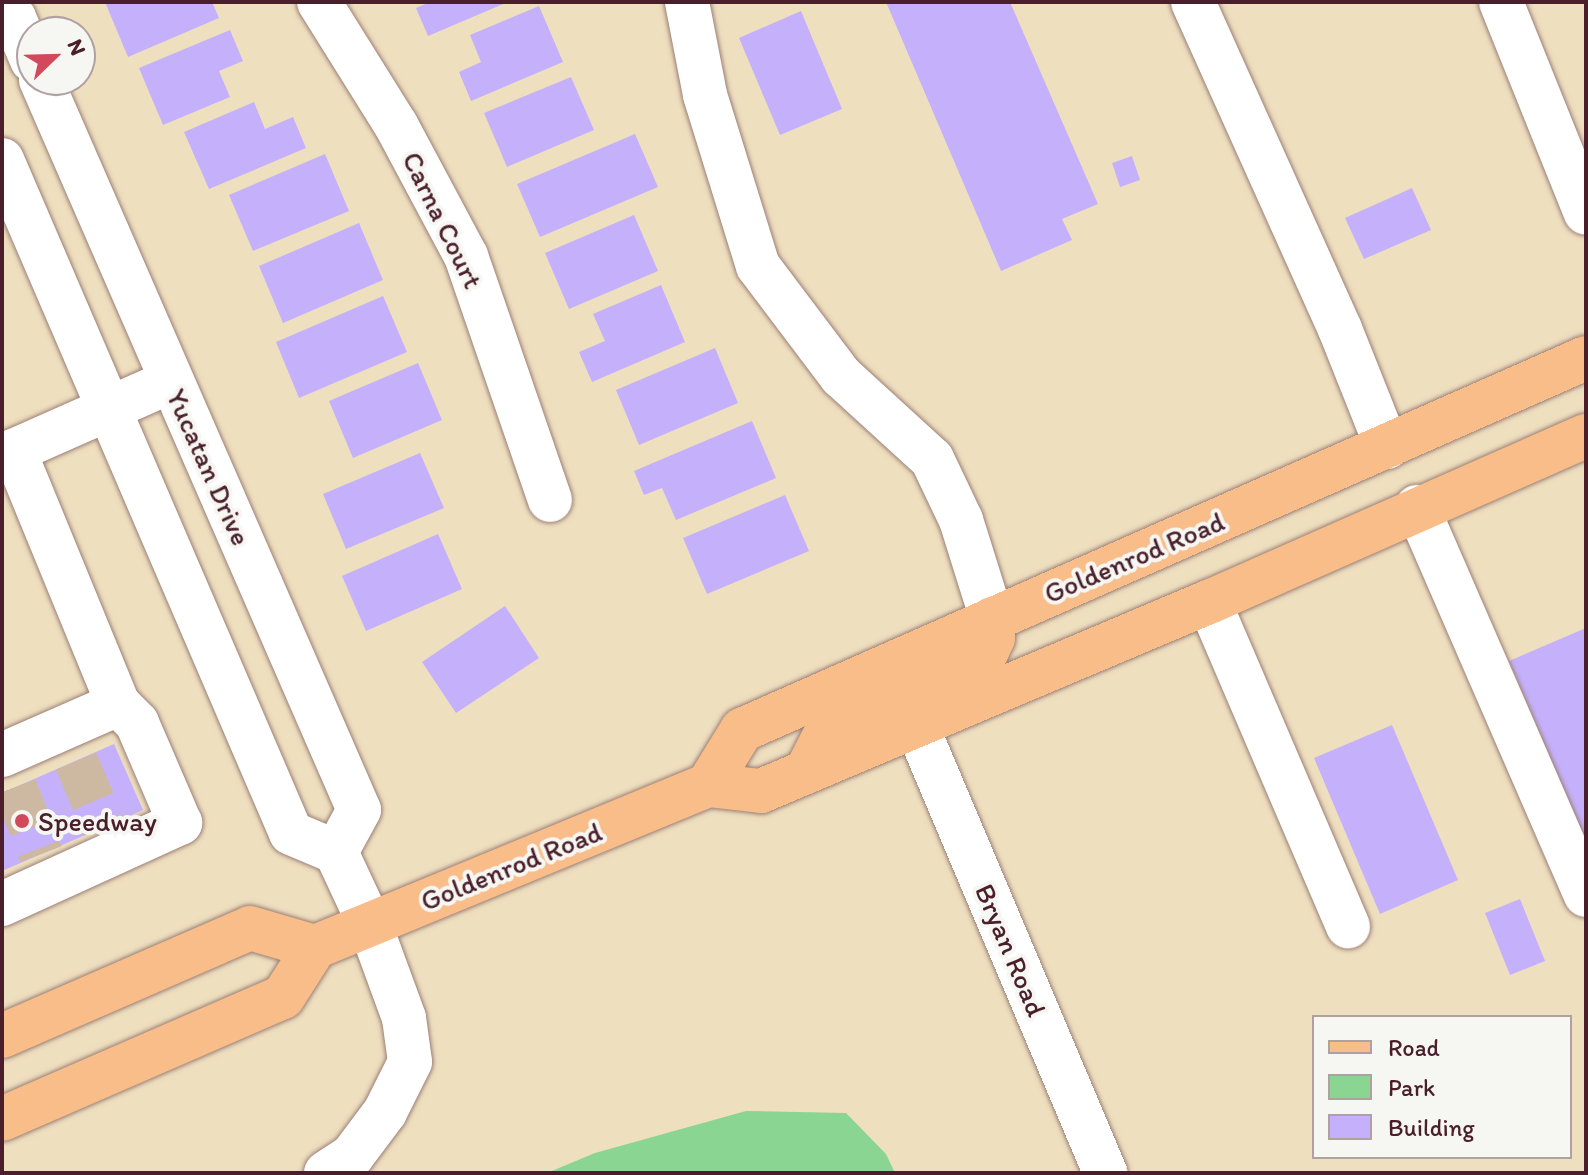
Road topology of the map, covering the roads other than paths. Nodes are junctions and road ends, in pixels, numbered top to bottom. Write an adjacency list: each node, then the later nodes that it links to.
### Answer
1 (319, 2): 16 (street, Carna Court)
2 (687, 2): 19 (street)
3 (1193, 2): 14 (street)
4 (1501, 2): 9 (street)
5 (2, 6): 6 (street)
6 (16, 23)
7 (48, 96): 11 (street, Yucatan Drive)
8 (2, 160): 12 (street)
9 (1586, 213)
10 (1586, 358): 14 (main road, Goldenrod Road)
11 (171, 381): 12 (street); 25 (street, Yucatan Drive)
12 (109, 409): 15 (street); 25 (street)
13 (1586, 436): 17 (main road, Goldenrod Road)
14 (1387, 447): 19 (main road, Goldenrod Road)
15 (8, 453): 20 (street)
16 (550, 500)
17 (1417, 507): 18 (main road, Goldenrod Road); 26 (street)
18 (1209, 602): 21 (main road, Goldenrod Road); 29 (street)
19 (992, 619): 23 (main road); 24 (main road, Goldenrod Road)
20 (118, 704): 22 (street); 27 (street)
21 (917, 727): 23 (main road, Goldenrod Road); 34 (street, Bryan Road)
22 (6, 767)
23 (806, 772): 24 (main road, Goldenrod Road)
24 (708, 785): 28 (main road, Goldenrod Road)
25 (336, 852): 28 (street)
26 (1586, 895)
27 (2, 904)
28 (370, 925): 30 (main road, Goldenrod Road); 33 (street)
29 (1348, 927)
30 (315, 947): 31 (main road); 32 (main road)
31 (2, 1036)
32 (2, 1119)
33 (326, 1173)
34 (1105, 1173)

